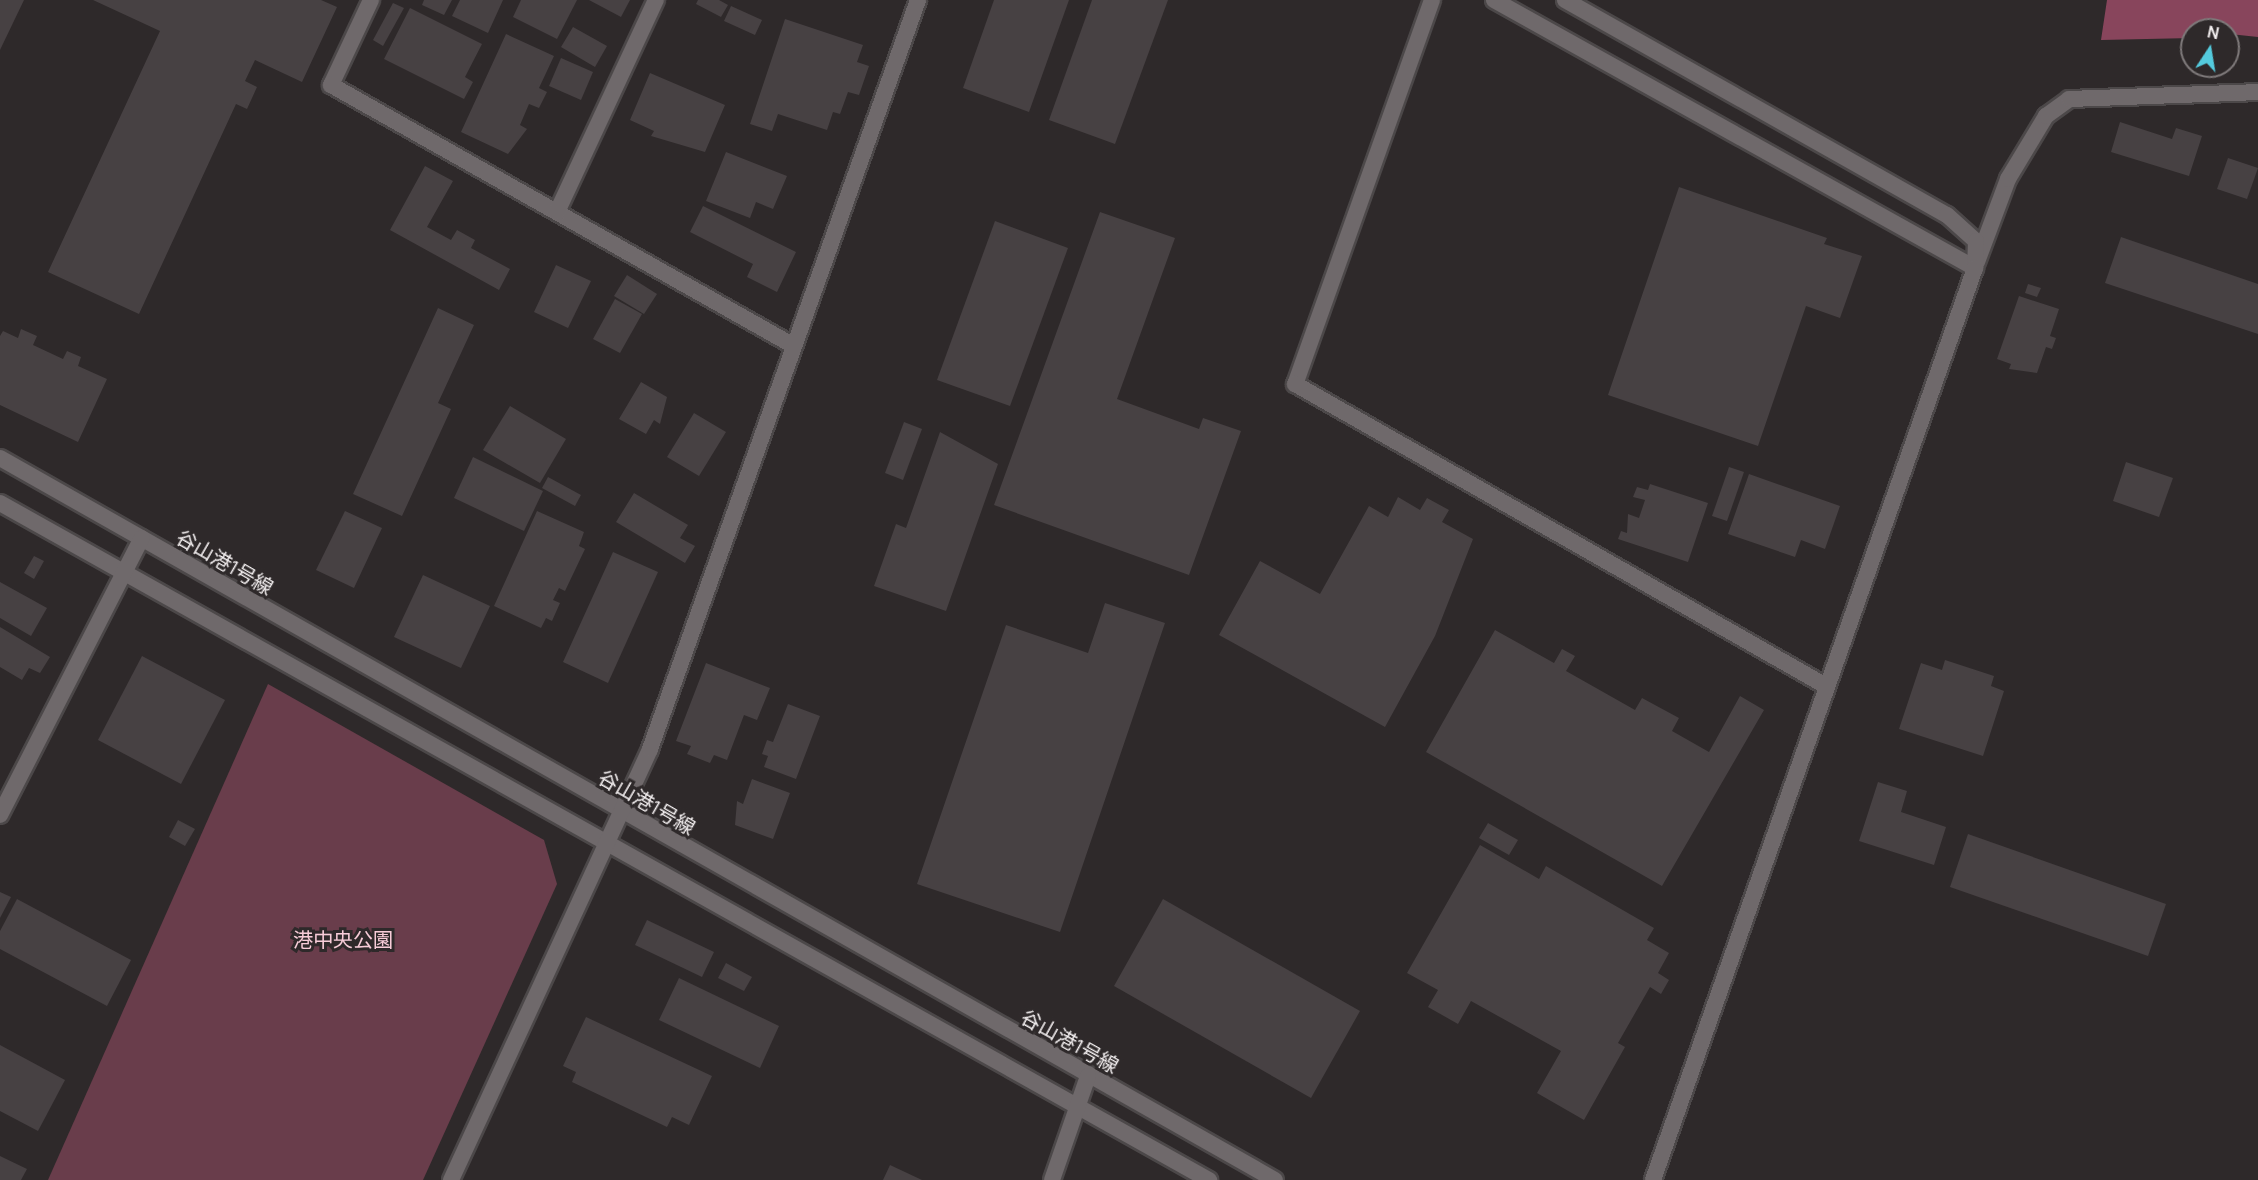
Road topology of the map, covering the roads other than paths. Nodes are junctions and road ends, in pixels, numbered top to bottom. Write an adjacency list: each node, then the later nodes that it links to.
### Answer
1 (371, 0): 8 (street)
2 (656, 0): 8 (street)
3 (918, 0): 10 (street)
4 (1432, 0): 15 (street)
5 (1494, 0): 9 (street)
6 (1565, 0): 9 (street)
7 (2258, 92): 9 (street)
8 (557, 212): 10 (street)
9 (1975, 268): 15 (street)
10 (794, 346): 16 (street)
11 (0, 458): 13 (street, 谷山港1号線)
12 (0, 503): 14 (street)
13 (142, 538): 14 (street); 16 (street, 谷山港1号線)
14 (123, 573): 17 (street); 18 (street)
15 (1826, 686): 25 (street)
16 (621, 811): 18 (street); 19 (street, 谷山港1号線)
17 (0, 815)
18 (608, 840): 20 (street); 21 (street)
19 (1088, 1076): 20 (street); 24 (street, 谷山港1号線)
20 (1078, 1106): 22 (street); 23 (street)
21 (451, 1180)
22 (1052, 1180)
23 (1209, 1180)
24 (1275, 1180)
25 (1653, 1180)

